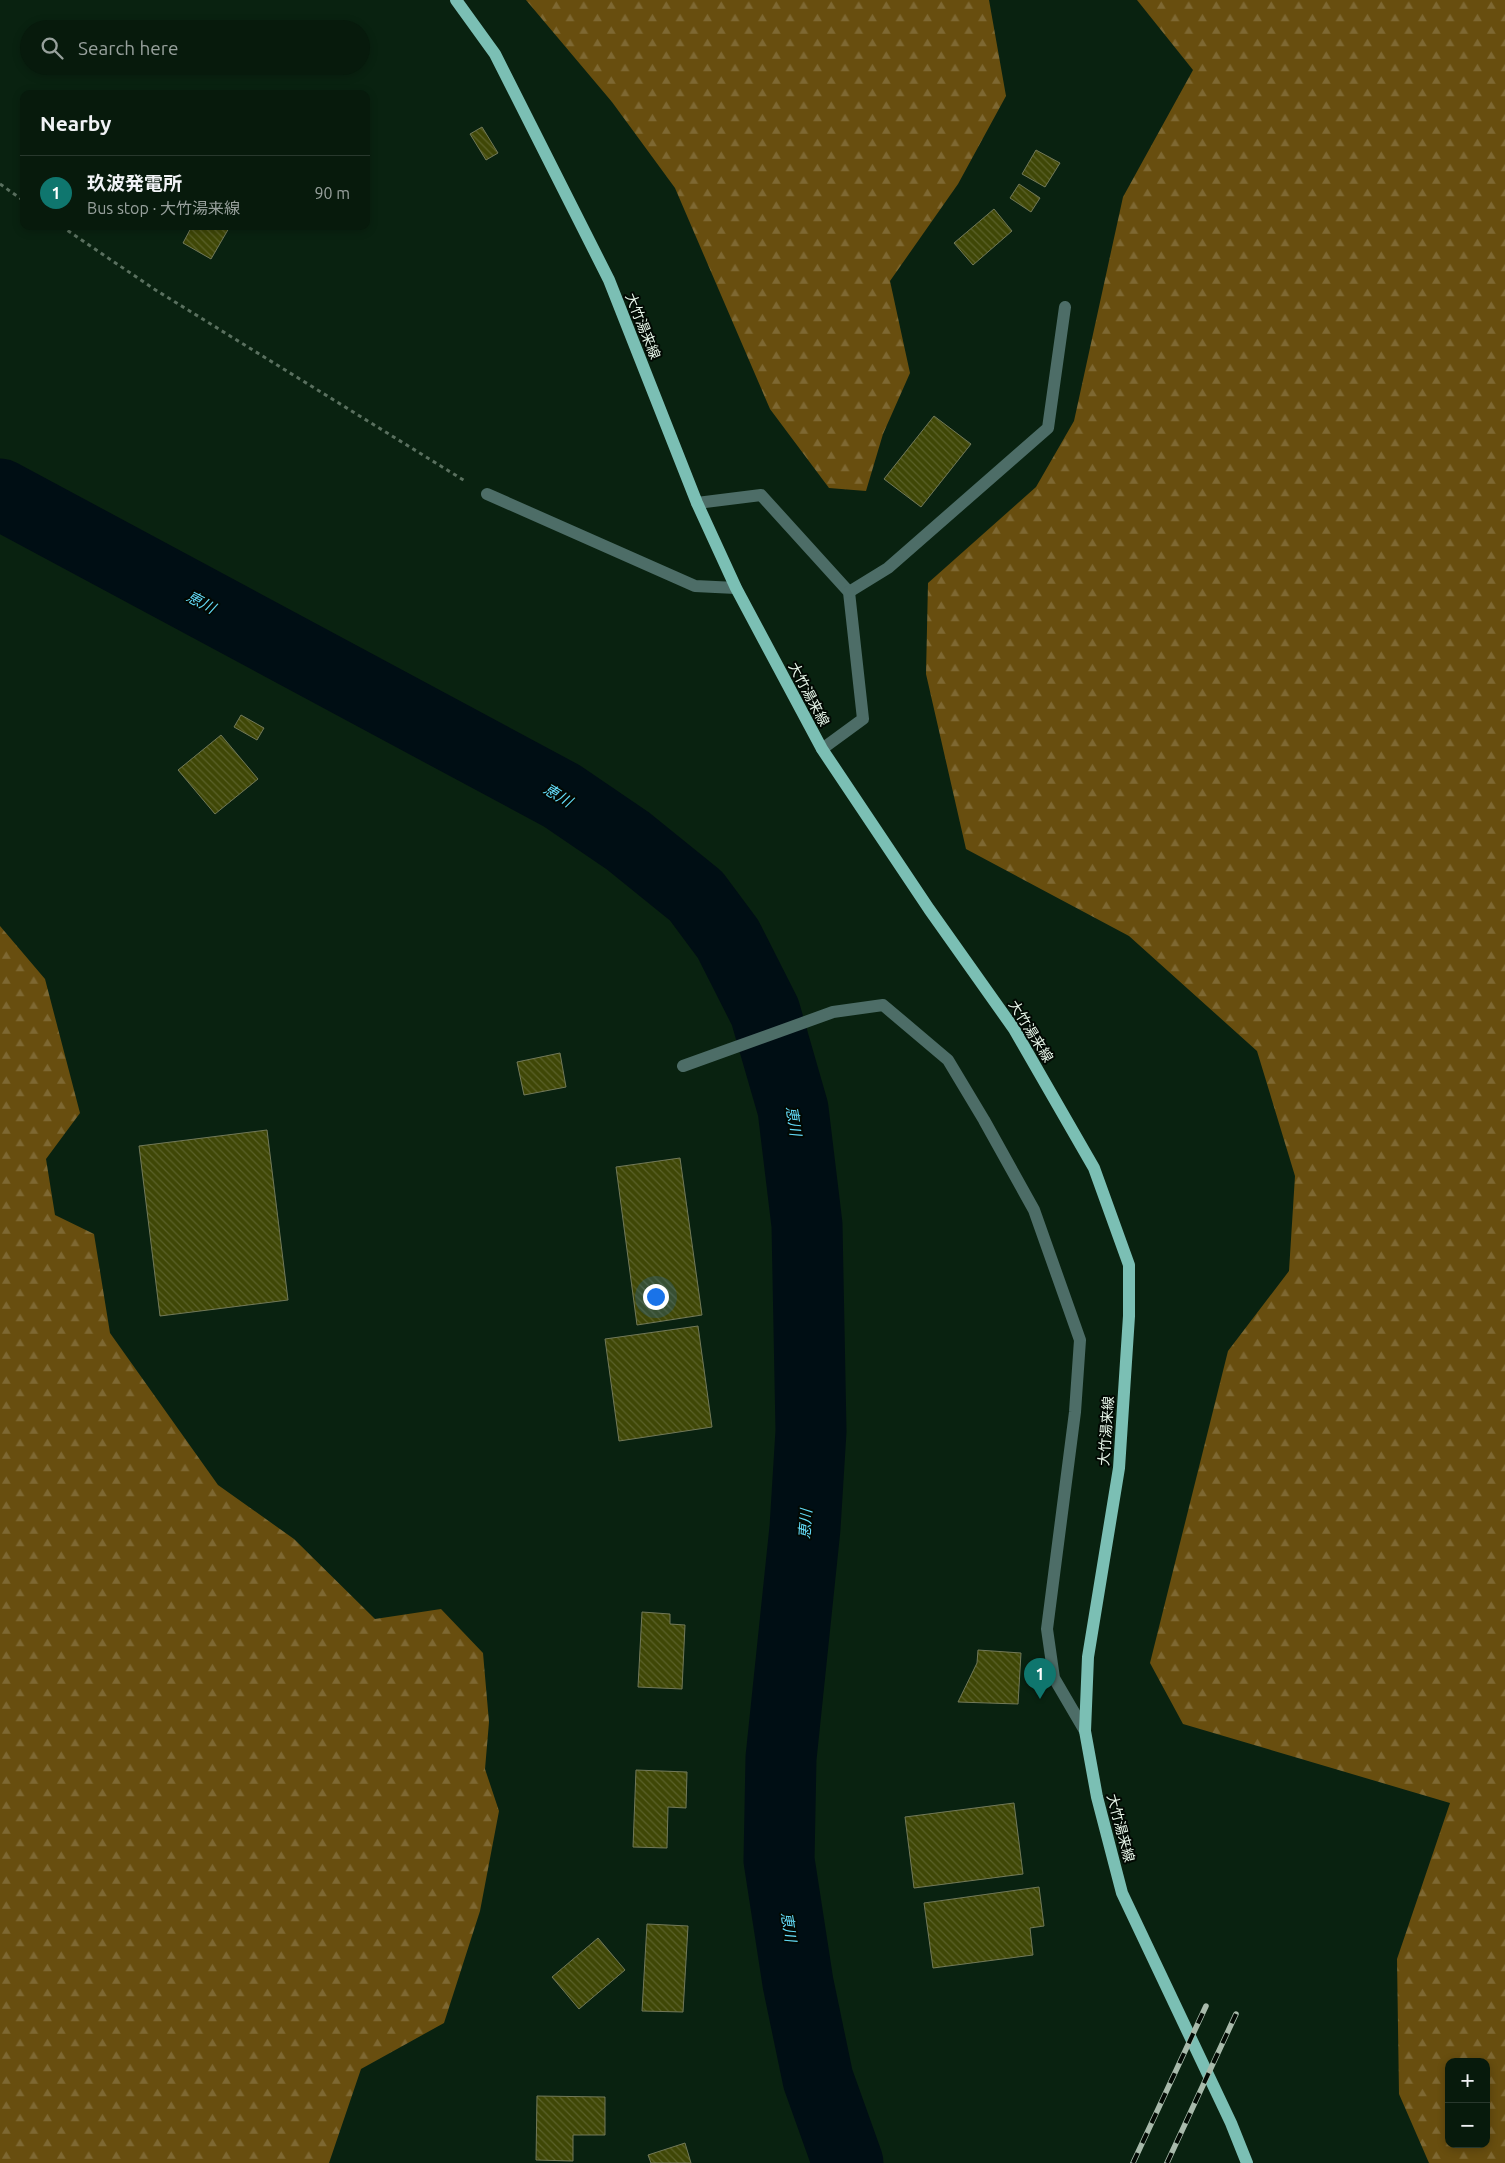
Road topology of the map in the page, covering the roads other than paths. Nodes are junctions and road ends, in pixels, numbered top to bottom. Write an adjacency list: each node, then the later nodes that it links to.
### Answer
1 (456, 0): 4 (main road, 大竹湯来線)
2 (1065, 307): 6 (street)
3 (487, 494): 5 (street)
4 (697, 503): 5 (main road, 大竹湯来線); 6 (street)
5 (736, 588): 7 (main road, 大竹湯来線)
6 (849, 592): 7 (street)
7 (822, 749): 9 (main road, 大竹湯来線)
8 (683, 1066): 9 (street)
9 (1085, 1731): 10 (main road, 大竹湯来線)
10 (1247, 2163)

